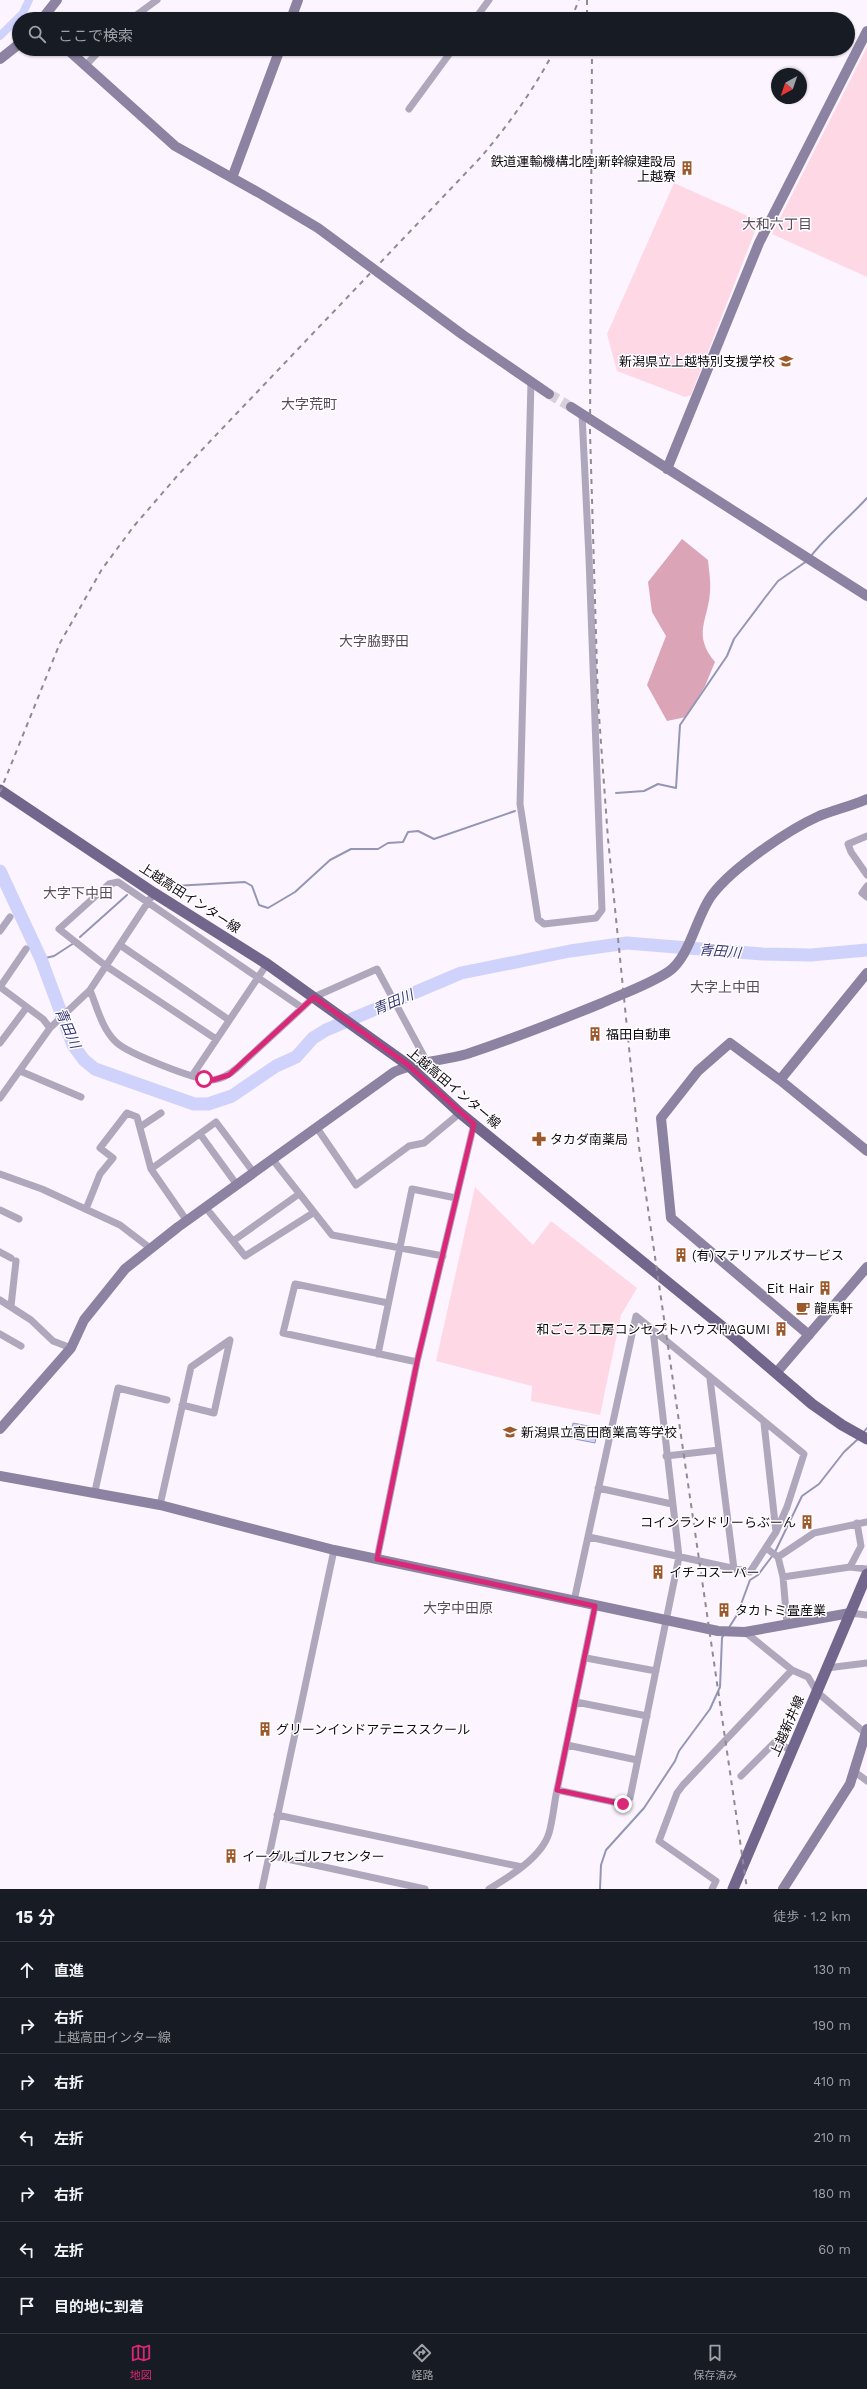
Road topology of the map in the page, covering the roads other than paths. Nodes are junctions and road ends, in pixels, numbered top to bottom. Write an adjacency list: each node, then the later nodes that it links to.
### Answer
1 (57, 0): 5 (street)
2 (157, 0): 6 (street)
3 (298, 0): 7 (street)
4 (489, 0): 8 (street)
5 (48, 12)
6 (141, 12)
7 (294, 12)
8 (480, 12)
9 (867, 31): 11 (street)
10 (12, 50): 17 (street)
11 (855, 55)
12 (74, 56): 18 (street)
13 (94, 56): 18 (street)
14 (277, 56): 20 (street)
15 (448, 56): 19 (street)
16 (854, 56): 25 (street)
17 (0, 59)
18 (85, 66): 20 (street)
19 (409, 109)
20 (232, 178): 21 (street)
21 (532, 382): 22 (street); 24 (street)
22 (549, 394)
23 (571, 407): 24 (street)
24 (582, 414): 25 (street)
25 (667, 469): 26 (street)
26 (867, 596)
27 (0, 790): 32 (main road, 上越高田インター線)
28 (867, 800): 52 (street)
29 (867, 836): 30 (street)
30 (867, 874)
31 (867, 886): 33 (street)
32 (154, 893): 34 (street); 39 (main road, 上越高田インター線)
33 (867, 897)
34 (147, 904): 37 (street); 40 (street); 42 (street)
35 (10, 917): 36 (street)
36 (0, 931)
37 (120, 945): 40 (street); 48 (street)
38 (26, 949): 43 (street)
39 (266, 964): 42 (street); 45 (main road, 上越高田インター線)
40 (106, 966): 44 (street); 50 (street)
41 (867, 973): 56 (street)
42 (257, 978): 47 (street); 48 (street)
43 (0, 987): 46 (street)
44 (90, 990): 49 (street); 55 (street)
45 (314, 997): 47 (street); 52 (street); 53 (main road, 上越高田インター線)
46 (28, 1007): 49 (street); 51 (street)
47 (301, 1007): 55 (street)
48 (229, 1020): 50 (street)
49 (50, 1028): 54 (street)
50 (216, 1039): 55 (street)
51 (0, 1043)
52 (428, 1062): 53 (street)
53 (408, 1065): 60 (main road, 上越高田インター線); 63 (street)
54 (20, 1071): 57 (street); 58 (street)
55 (192, 1076)
56 (780, 1080): 65 (street); 90 (street)
57 (1, 1095)
58 (81, 1097)
59 (161, 1113): 62 (street)
60 (460, 1113): 61 (main road, 上越高田インター線); 63 (street)
61 (474, 1124): 72 (street); 95 (main road, 上越高田インター線)
62 (140, 1127): 67 (street); 74 (street)
63 (317, 1128): 66 (street)
64 (200, 1134): 67 (street); 68 (street); 70 (street)
65 (867, 1150)
66 (272, 1160): 68 (street); 71 (street)
67 (151, 1169): 78 (street)
68 (254, 1173): 70 (street)
69 (0, 1174): 74 (street)
70 (237, 1185): 73 (street)
71 (299, 1194): 76 (street); 79 (street)
72 (456, 1198): 80 (street); 83 (street)
73 (206, 1208): 78 (street); 79 (street)
74 (86, 1209): 81 (street)
75 (0, 1210): 77 (street)
76 (313, 1213): 79 (street); 80 (street)
77 (19, 1220)
78 (188, 1221): 81 (street)
79 (233, 1241)
80 (400, 1246): 83 (street); 86 (street)
81 (150, 1248): 92 (street)
82 (0, 1252): 87 (street)
83 (443, 1256): 94 (street)
84 (867, 1267): 90 (street)
85 (0, 1300): 87 (street)
86 (388, 1303): 93 (street); 93 (street)
87 (11, 1306): 92 (street)
88 (653, 1330): 96 (street); 103 (street); 105 (street)
89 (0, 1334): 91 (street)
90 (809, 1335): 95 (street)
91 (21, 1346)
92 (72, 1348): 100 (street)
93 (378, 1354): 94 (street)
94 (417, 1362): 117 (street)
95 (776, 1373): 101 (main road, 上越高田インター線)
96 (710, 1379): 99 (street); 102 (street)
97 (167, 1400): 106 (street)
98 (182, 1405): 98 (street); 108 (street)
99 (764, 1424): 111 (street); 111 (street)
100 (0, 1429)
101 (867, 1439)
102 (719, 1450): 103 (street); 119 (street)
103 (666, 1456): 107 (street)
104 (0, 1476): 106 (street)
105 (598, 1488): 107 (street); 112 (street)
106 (95, 1492): 108 (street)
107 (672, 1504): 116 (street)
108 (160, 1505): 114 (street)
109 (867, 1522): 110 (street)
110 (857, 1523): 115 (street); 118 (street)
111 (776, 1532): 113 (street)
112 (589, 1537): 116 (street); 123 (street)
113 (768, 1549): 115 (street); 119 (street)
114 (334, 1550): 117 (street); 146 (street)
115 (777, 1556): 122 (street)
116 (679, 1557): 119 (street); 127 (street)
117 (377, 1559): 123 (street)
118 (850, 1567): 120 (street); 122 (street)
119 (734, 1569)
120 (867, 1569)
121 (867, 1574): 125 (main road, 上越新井線)
122 (783, 1577): 128 (street)
123 (574, 1601): 124 (street)
124 (595, 1606): 127 (street); 130 (street)
125 (850, 1613): 126 (street); 128 (street); 132 (main road, 上越新井線)
126 (867, 1615)
127 (667, 1620): 129 (street); 134 (street)
128 (787, 1623): 129 (street)
129 (745, 1632): 133 (street)
130 (586, 1658): 134 (street); 136 (street)
131 (867, 1664): 132 (street)
132 (827, 1668): 135 (main road, 上越新井線)
133 (792, 1670): 135 (street); 154 (street)
134 (656, 1671): 137 (street)
135 (817, 1692): 138 (street); 140 (main road, 上越新井線)
136 (576, 1702): 137 (street); 139 (street)
137 (647, 1716): 141 (street)
138 (866, 1731): 142 (street)
139 (567, 1745): 141 (street); 145 (street)
140 (791, 1750): 143 (street); 155 (main road, 上越新井線)
141 (637, 1760): 145 (street)
142 (854, 1772): 144 (street); 156 (street)
143 (741, 1776)
144 (867, 1781)
145 (557, 1790): 148 (street)
146 (277, 1815): 147 (street); 148 (street)
147 (269, 1855): 149 (street); 150 (street)
148 (522, 1867): 153 (street)
149 (387, 1881): 151 (street); 152 (street)
150 (262, 1889)
151 (386, 1889)
152 (425, 1889)
153 (489, 1889)
154 (712, 1889)
155 (733, 1889)
156 (783, 1889)

